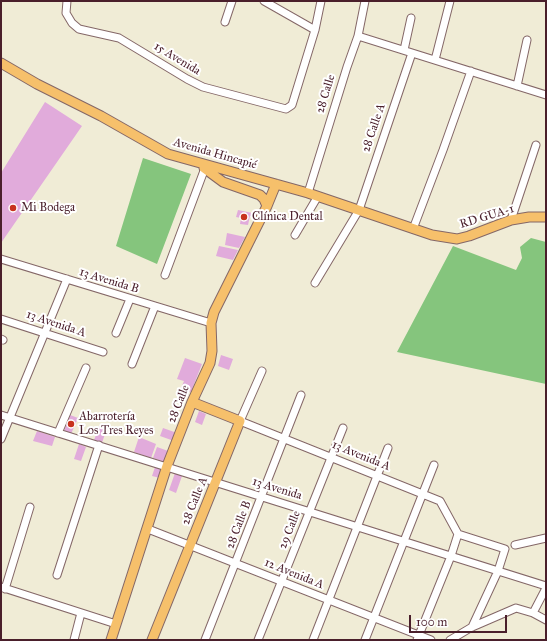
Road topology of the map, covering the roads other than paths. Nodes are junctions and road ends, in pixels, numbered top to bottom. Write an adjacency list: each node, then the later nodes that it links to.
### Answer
1 (67, 1): 9 (street, 15 Avenida)
2 (232, 1): 8 (street)
3 (264, 1): 9 (street)
4 (321, 1): 9 (street)
5 (365, 1): 10 (street, 28 Calle)
6 (450, 1): 14 (street)
7 (411, 18): 12 (street)
8 (225, 22)
9 (315, 30)
10 (358, 36): 12 (street); 23 (street, 28 Calle)
11 (527, 40): 17 (street)
12 (404, 50): 13 (street)
13 (412, 54): 14 (street); 26 (street, 28 Calle A)
14 (435, 60): 16 (street)
15 (1, 63): 20 (main road, Avenida Hincapié)
16 (470, 71): 17 (street); 29 (street)
17 (517, 86): 18 (street)
18 (546, 95)
19 (536, 146): 28 (street)
20 (192, 162): 21 (main road); 22 (main road, Avenida Hincapié)
21 (206, 168): 25 (main road); 32 (street)
22 (276, 184): 23 (main road, Avenida Hincapié); 25 (main road, 28 Calle)
23 (308, 193): 24 (main road, Avenida Hincapié)
24 (318, 196): 26 (main road, Avenida Hincapié); 30 (street)
25 (267, 206): 38 (main road, 28 Calle)
26 (359, 210): 29 (main road, Avenida Hincapié); 34 (street, 28 Calle A)
27 (546, 217): 28 (main road, RD GUA-1)
28 (511, 220): 29 (main road, RD GUA-1)
29 (413, 229)
30 (296, 235)
31 (1, 259): 33 (street, 13 Avenida B)
32 (165, 275)
33 (67, 279): 35 (street, 13 Avenida B); 39 (street)
34 (315, 283)
35 (130, 298): 36 (street, 13 Avenida B); 40 (street)
36 (155, 306): 38 (street, 13 Avenida B); 42 (street)
37 (1, 319): 39 (street, 13 Avenida A)
38 (211, 323): 46 (main road, 28 Calle)
39 (45, 333): 41 (street, 13 Avenida A); 47 (street)
40 (116, 333)
41 (103, 352)
42 (132, 364)
43 (86, 368): 50 (street)
44 (262, 371): 48 (street, 28 Calle A)
45 (301, 395): 52 (street, 28 Calle B)
46 (192, 402): 48 (main road, 13 Avenida A); 57 (main road, 28 Calle)
47 (5, 416): 50 (street, 13 Avenida); 51 (street)
48 (240, 421): 52 (street, 13 Avenida A); 59 (main road, 28 Calle A)
49 (343, 428): 55 (street, 29 Calle)
50 (58, 433): 53 (street, 13 Avenida)
51 (1, 439)
52 (284, 439): 55 (street, 13 Avenida A); 61 (street, 28 Calle B)
53 (99, 445): 57 (street, 13 Avenida); 74 (street)
54 (388, 448): 58 (street)
55 (331, 457): 58 (street, 13 Avenida A); 63 (street, 29 Calle)
56 (434, 465): 60 (street)
57 (167, 466): 59 (street, 13 Avenida); 65 (main road, 28 Calle)
58 (378, 476): 60 (street, 13 Avenida A); 64 (street)
59 (215, 482): 61 (street, 13 Avenida); 69 (main road, 28 Calle A)
60 (422, 493): 66 (street, 13 Avenida A); 68 (street)
61 (262, 496): 63 (street, 13 Avenida); 72 (street, 28 Calle B)
62 (30, 508): 77 (street)
63 (309, 511): 64 (street, 13 Avenida); 75 (street, 29 Calle)
64 (358, 526): 68 (street, 13 Avenida); 78 (street)
65 (148, 529): 69 (street, 12 Avenida A); 83 (main road, 28 Calle)
66 (458, 534): 71 (street); 73 (street)
67 (546, 538): 70 (street)
68 (404, 540): 71 (street, 13 Avenida); 81 (street)
69 (190, 545): 72 (street, 12 Avenida A); 88 (main road, 28 Calle A)
70 (515, 545)
71 (451, 556): 73 (street, 13 Avenida); 85 (street)
72 (236, 563): 75 (street, 12 Avenida A); 89 (street, 28 Calle B)
73 (498, 571): 76 (street, 13 Avenida); 84 (street)
74 (57, 575)
75 (281, 581): 78 (street, 12 Avenida A); 90 (street, 29 Calle)
76 (546, 587): 80 (street)
77 (2, 588): 79 (street)
78 (329, 600): 81 (street, 12 Avenida A); 91 (street)
79 (81, 613): 83 (street); 86 (street)
80 (533, 613): 82 (street); 84 (street)
81 (374, 618): 85 (street, 12 Avenida A); 92 (street)
82 (546, 620)
83 (116, 624): 87 (main road, 28 Calle)
84 (472, 627): 94 (street)
85 (418, 638): 93 (street, 12 Avenida A)
86 (74, 640)
87 (111, 640)
88 (152, 640)
89 (206, 640)
90 (258, 640)
91 (313, 640)
92 (365, 640)
93 (431, 640)
94 (450, 640)

